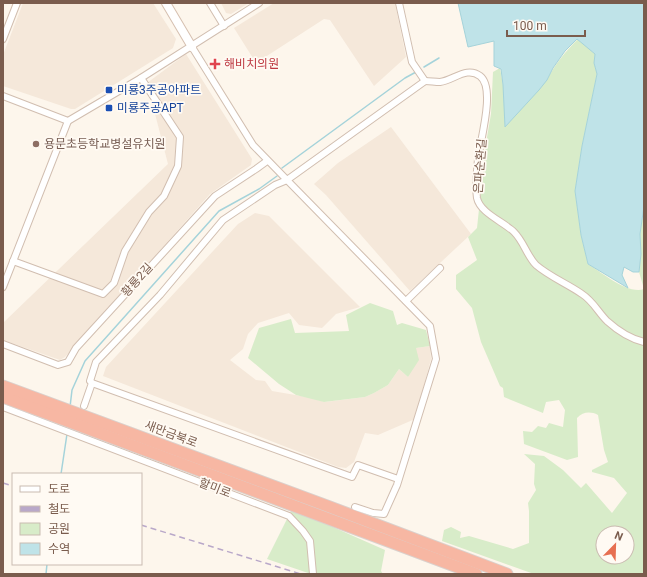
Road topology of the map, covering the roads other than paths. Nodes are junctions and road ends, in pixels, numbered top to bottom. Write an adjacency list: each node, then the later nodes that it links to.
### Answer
1 (17, 3): 7 (street)
2 (166, 3): 8 (street)
3 (210, 3): 6 (street)
4 (260, 3): 6 (street)
5 (399, 3): 10 (street)
6 (224, 26): 8 (street)
7 (3, 39)
8 (192, 47): 9 (street); 13 (street)
9 (141, 78): 12 (street); 15 (street)
10 (425, 81): 14 (street); 19 (street, 은파순환길)
11 (3, 96): 12 (street)
12 (68, 121): 15 (street)
13 (267, 160): 14 (street); 20 (street, 황룡2길)
14 (287, 180): 18 (street); 21 (street)
15 (13, 261): 17 (street)
16 (440, 268): 18 (street)
17 (3, 287)
18 (406, 301): 27 (street)
19 (644, 342)
20 (3, 344)
21 (92, 383): 26 (street); 27 (street)
22 (3, 384): 25 (highway, 새만금북로)
23 (3, 397): 25 (highway, 새만금북로)
24 (3, 407): 25 (street)
25 (53, 415): 26 (highway, 새만금북로); 26 (street, 할미로)
26 (82, 421): 28 (highway, 새만금북로); 29 (street, 할미로); 30 (highway, 새만금북로)
27 (398, 479): 28 (street)
28 (355, 511): 31 (highway)
29 (313, 574)
30 (476, 574)
31 (507, 574)

